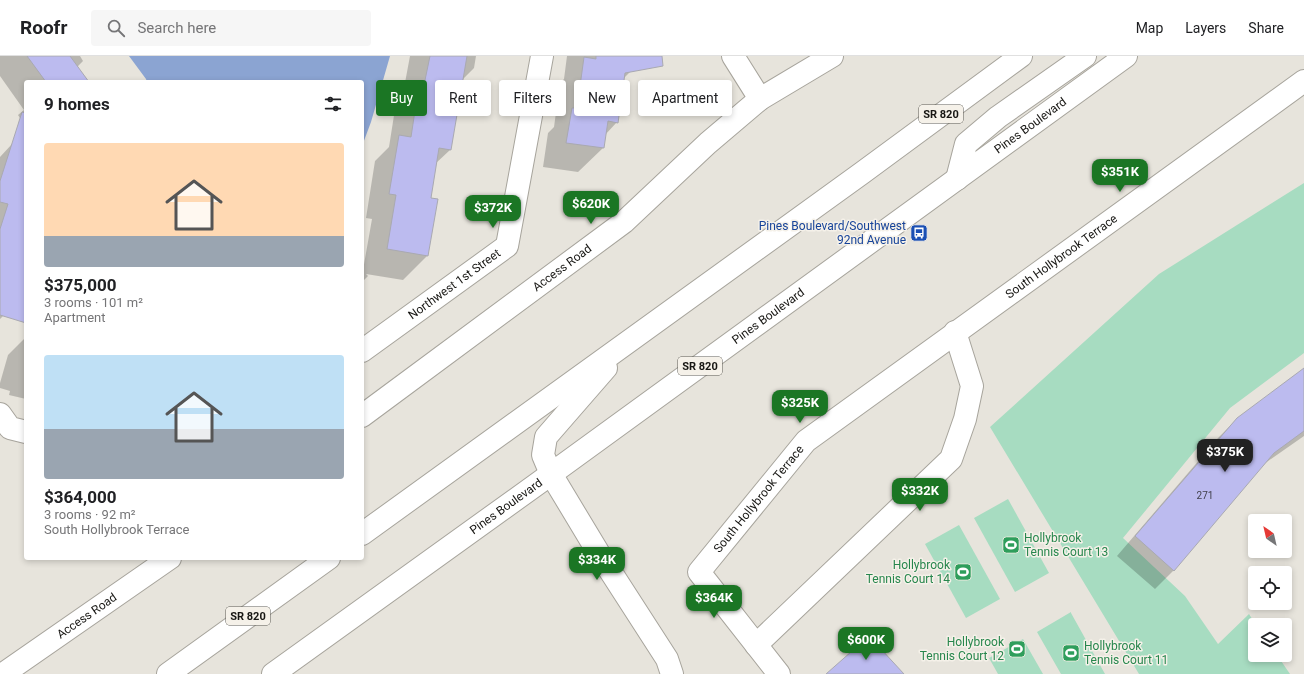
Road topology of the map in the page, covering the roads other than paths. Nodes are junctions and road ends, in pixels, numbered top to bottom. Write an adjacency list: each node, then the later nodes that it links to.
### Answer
1 (542, 56): 12 (main road, Northwest 1st Street)
2 (733, 56): 8 (main road)
3 (832, 56): 8 (main road, Access Road)
4 (1020, 56): 11 (main road, SR 820)
5 (1085, 56): 9 (main road)
6 (1126, 56): 9 (main road, Pines Boulevard / SR 820)
7 (1304, 81): 10 (main road, South Hollybrook Terrace)
8 (760, 99): 14 (main road, Access Road)
9 (958, 179): 16 (main road, Pines Boulevard / SR 820)
10 (955, 332): 20 (main road); 20 (main road, South Hollybrook Terrace)
11 (632, 339): 16 (main road); 17 (main road, SR 820)
12 (364, 350)
13 (0, 414): 15 (main road)
14 (364, 415)
15 (24, 432)
16 (551, 474): 23 (main road, Pines Boulevard / SR 820); 24 (main road)
17 (364, 533)
18 (161, 560): 21 (main road, Access Road)
19 (326, 560): 22 (main road, SR 820)
20 (756, 645): 25 (main road, South Hollybrook Terrace)
21 (3, 674)
22 (168, 674)
23 (273, 674)
24 (672, 674)
25 (779, 674)

